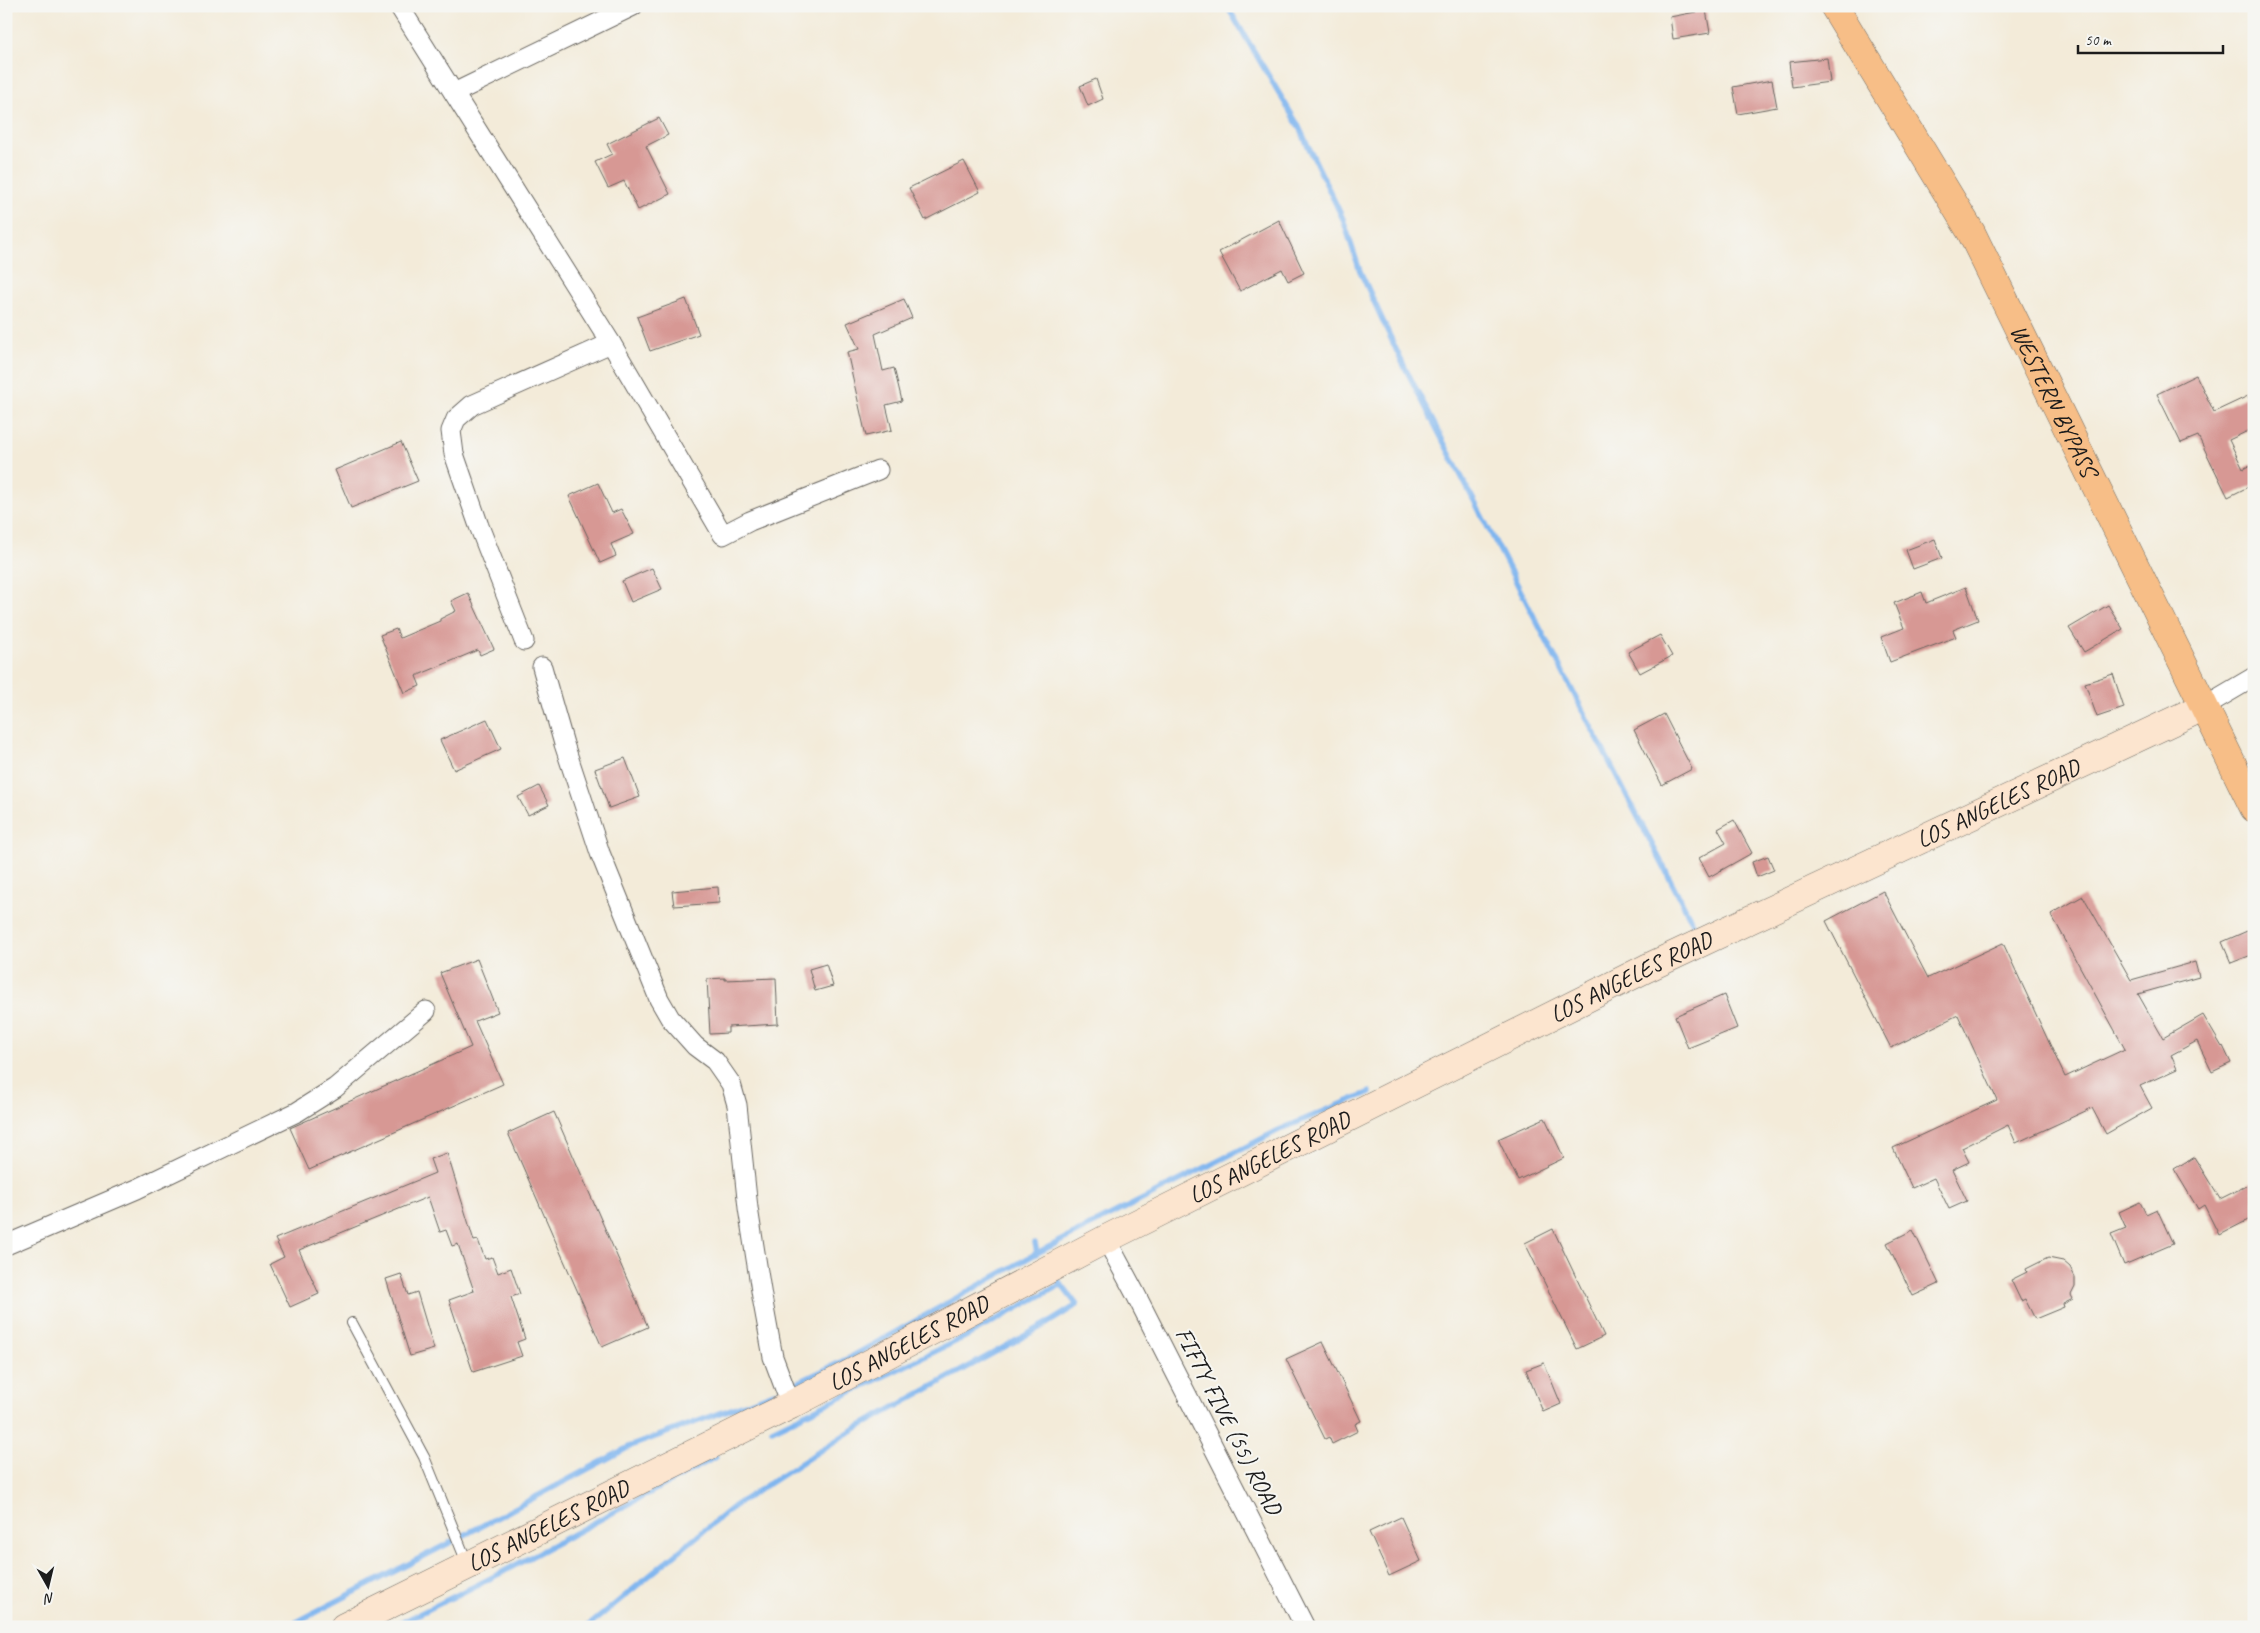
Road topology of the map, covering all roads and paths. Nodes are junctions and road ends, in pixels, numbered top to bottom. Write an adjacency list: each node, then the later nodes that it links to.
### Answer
1 (399, 6): 4 (street)
2 (633, 6): 4 (street)
3 (1834, 6): 10 (main road, WESTERN BYPASS)
4 (454, 93): 5 (street)
5 (611, 343): 6 (street); 7 (street)
6 (878, 470)
7 (524, 641)
8 (542, 667): 16 (street)
9 (2254, 677): 10 (street)
10 (2203, 707): 11 (main road, WESTERN BYPASS); 13 (main road, LOS ANGELES ROAD)
11 (2254, 808)
12 (426, 1011): 14 (street)
13 (1106, 1239): 16 (main road, LOS ANGELES ROAD); 19 (street, FIFTY FIVE (55) ROAD)
14 (6, 1245)
15 (352, 1323): 17 (lane)
16 (791, 1405): 17 (main road, LOS ANGELES ROAD)
17 (468, 1566): 18 (main road, LOS ANGELES ROAD)
18 (344, 1627)
19 (1305, 1627)

